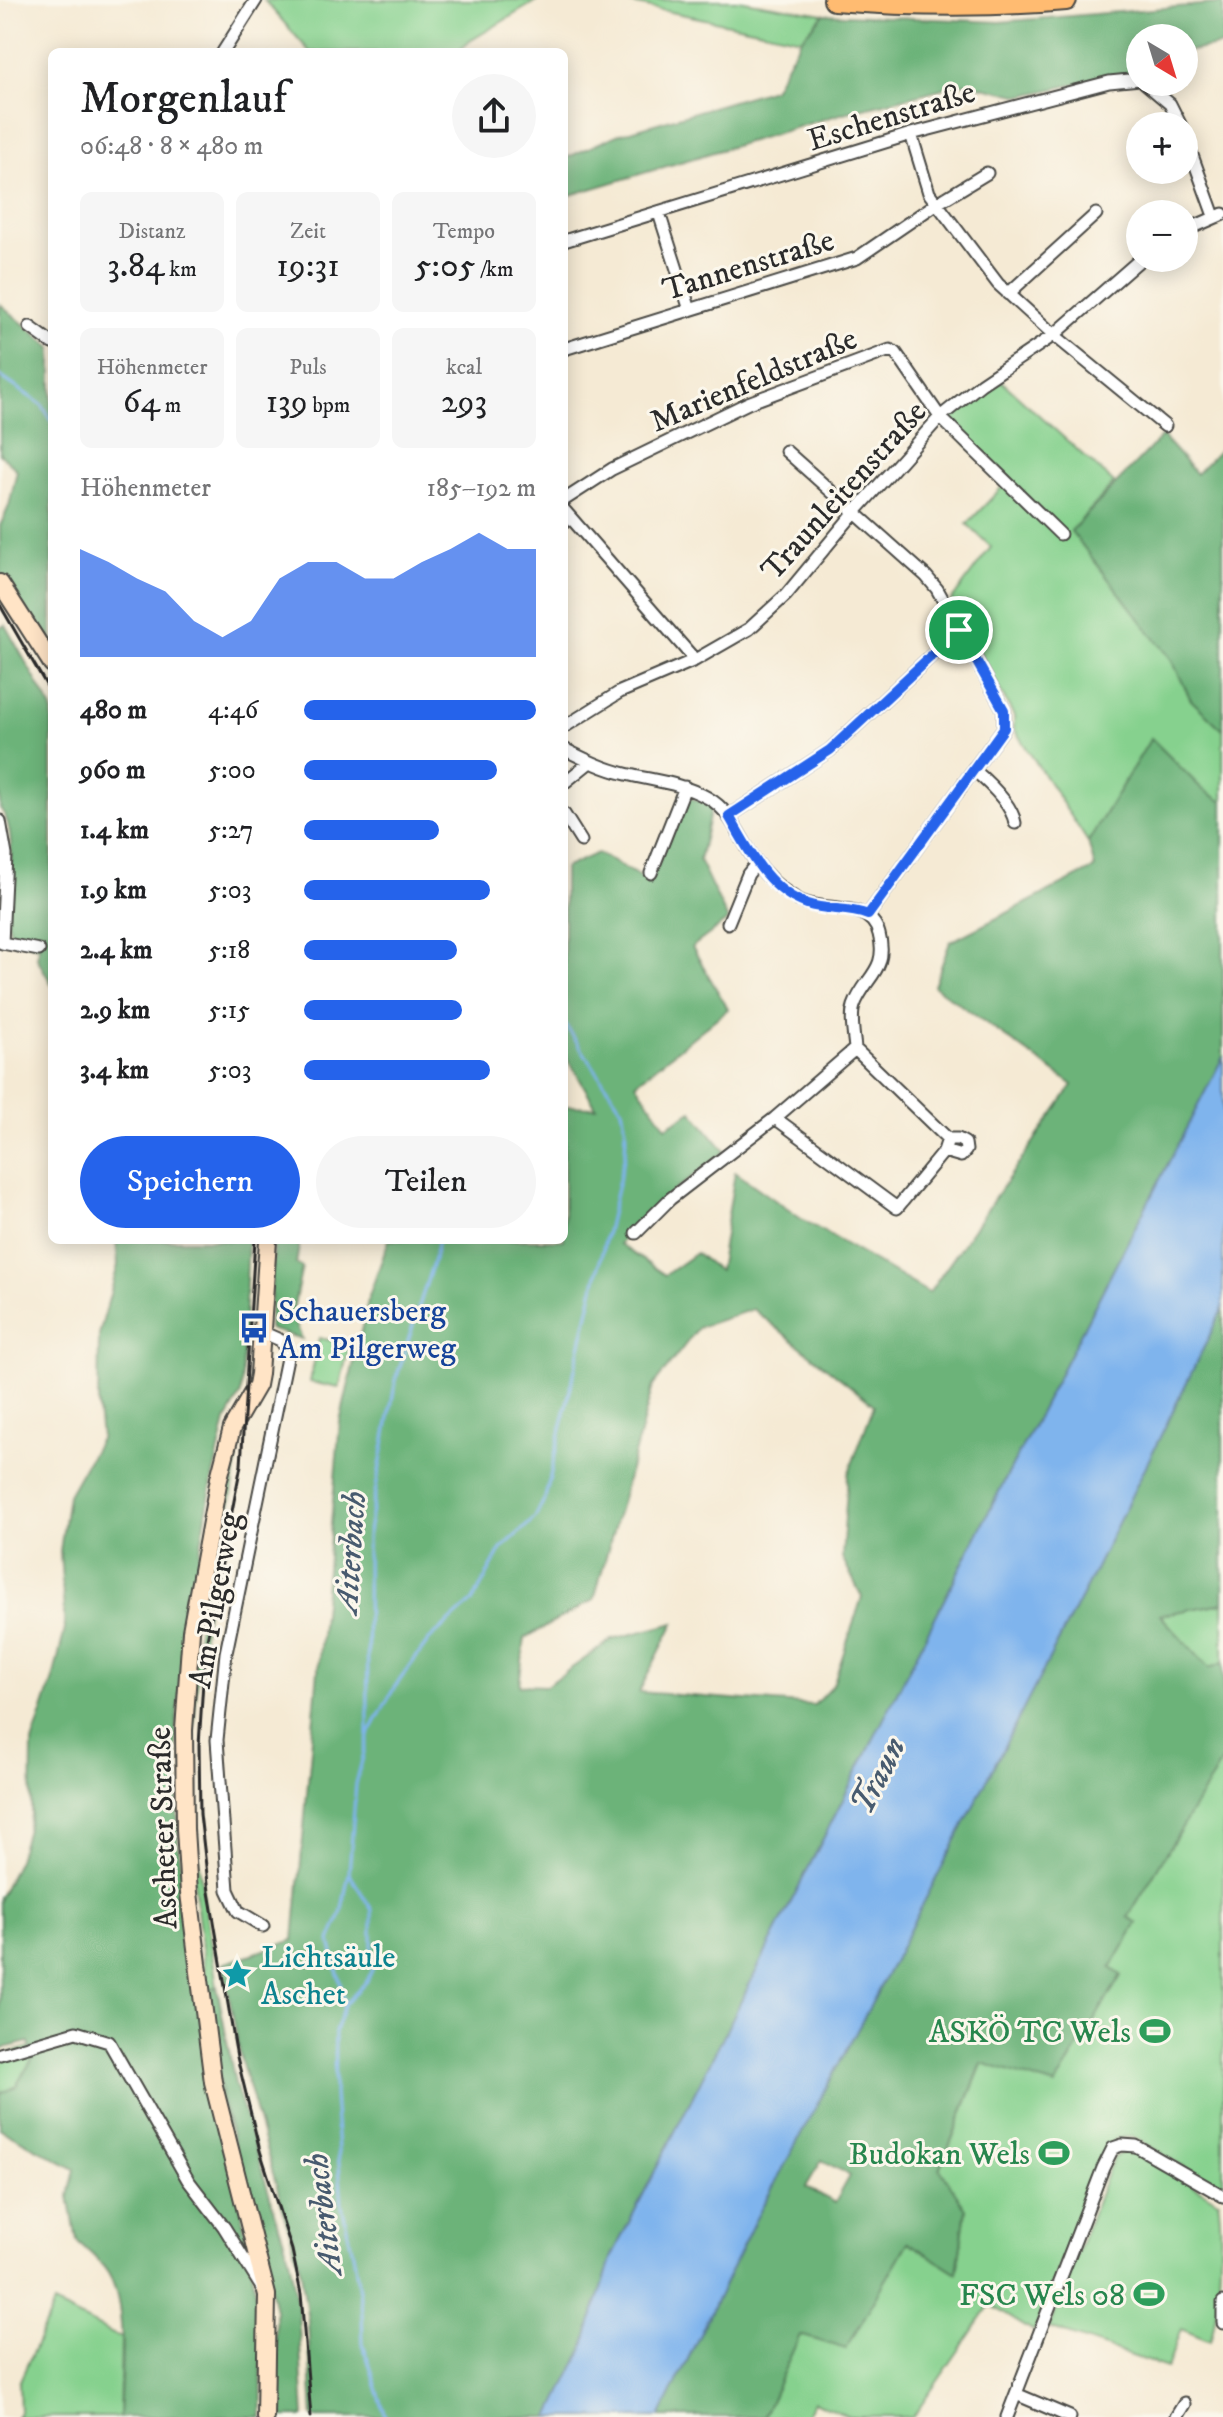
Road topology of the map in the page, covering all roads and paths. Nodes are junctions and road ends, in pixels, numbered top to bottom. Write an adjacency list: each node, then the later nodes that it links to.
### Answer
1 (256, 0): 4 (street)
2 (834, 0): 3 (highway)
3 (1066, 0)
4 (226, 48)
5 (1126, 81): 8 (street, Eschenstraße)
6 (1160, 96): 7 (street, Eschenstraße)
7 (1174, 112)
8 (911, 134): 11 (street); 12 (street, Eschenstraße)
9 (1198, 167): 14 (street)
10 (987, 173): 11 (street, Tannenstraße)
11 (936, 204): 18 (street); 19 (street, Tannenstraße)
12 (659, 213): 16 (street, Eschenstraße); 19 (street)
13 (1096, 214): 18 (street)
14 (1218, 215): 15 (street)
15 (1198, 224)
16 (568, 240)
17 (1126, 272): 21 (street, Traunleitenstraße)
18 (1008, 294): 21 (street)
19 (690, 310): 23 (street, Tannenstraße)
20 (30, 327): 22 (street)
21 (1054, 335): 24 (street, Traunleitenstraße); 25 (street)
22 (48, 340)
23 (568, 348)
24 (940, 417): 27 (street, Marienfeldstraße); 28 (street, Traunleitenstraße); 30 (street)
25 (1165, 426)
26 (786, 451): 28 (street)
27 (568, 497)
28 (854, 513): 32 (street); 34 (street, Traunleitenstraße)
29 (568, 515): 34 (street)
30 (1060, 534)
31 (0, 583): 33 (main road)
32 (959, 630): 38 (street); 41 (street)
33 (48, 658)
34 (695, 660): 35 (street, Traunleitenstraße)
35 (568, 724)
36 (568, 751): 37 (street)
37 (590, 762): 39 (street); 40 (street)
38 (974, 770): 44 (street); 48 (street)
39 (568, 780)
40 (685, 787): 41 (street); 47 (street)
41 (729, 816): 46 (street)
42 (568, 820): 45 (street)
43 (0, 821): 50 (street)
44 (1015, 823)
45 (581, 841)
46 (757, 863): 48 (street); 49 (street)
47 (651, 873)
48 (868, 915): 52 (street)
49 (728, 923)
50 (1, 944): 51 (street)
51 (39, 950)
52 (855, 1049): 53 (street); 53 (street)
53 (775, 1118): 54 (street)
54 (636, 1233)
55 (268, 1244): 56 (main road, Ascheter Straße)
56 (262, 1332): 57 (street, Am Pilgerweg); 60 (main road, Ascheter Straße)
57 (263, 1926)
58 (0, 2054): 60 (street)
59 (1223, 2196): 63 (street)
60 (267, 2295): 65 (main road, Ascheter Straße)
61 (1223, 2302): 62 (street)
62 (1223, 2323)
63 (1016, 2394): 66 (street); 67 (street)
64 (1184, 2404): 68 (street)
65 (265, 2417)
66 (1007, 2417)
67 (1070, 2417)
68 (1176, 2417)

